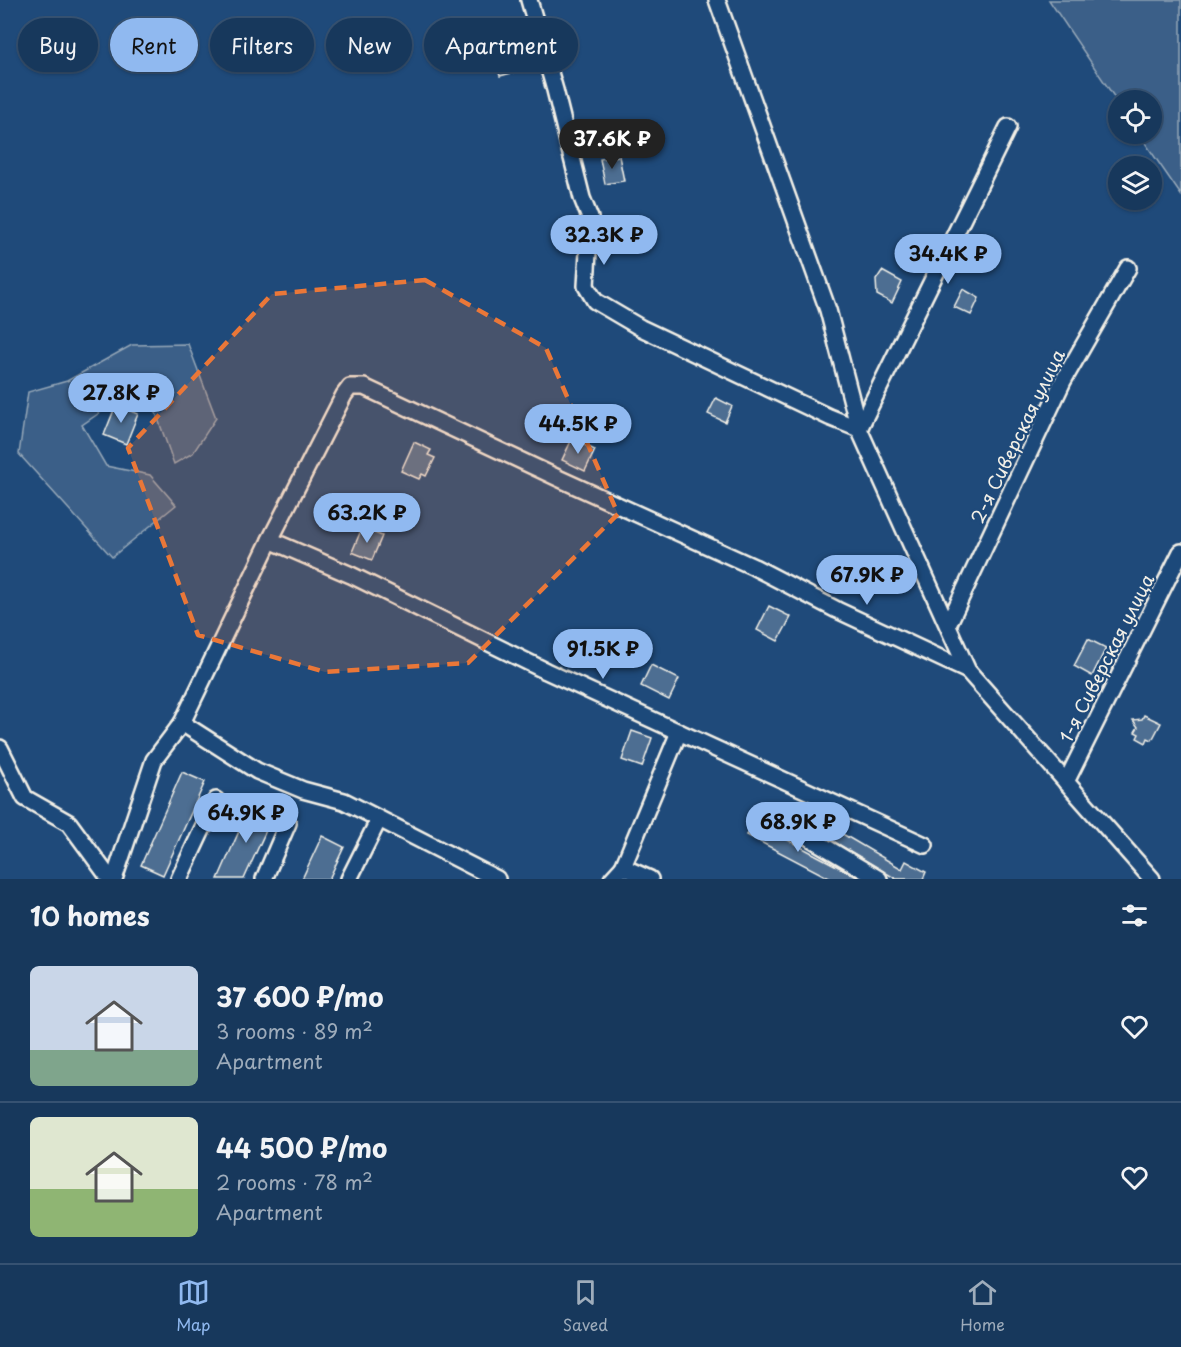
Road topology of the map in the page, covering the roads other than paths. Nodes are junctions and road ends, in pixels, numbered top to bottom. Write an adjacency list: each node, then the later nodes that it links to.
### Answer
1 (529, 0): 5 (street)
2 (717, 0): 5 (street)
3 (1008, 127): 5 (street)
4 (1128, 268): 8 (street, 2-я Сиверская улица)
5 (859, 429): 8 (street)
6 (270, 540): 9 (street); 10 (street); 11 (street)
7 (1181, 552): 13 (street, 1-я Сиверская улица)
8 (948, 625): 9 (street)
9 (968, 671): 13 (street)
10 (182, 723): 15 (street); 21 (street)
11 (679, 732): 18 (street); 19 (street)
12 (0, 748): 20 (street)
13 (1066, 782): 29 (street)
14 (216, 800): 22 (street)
15 (379, 819): 24 (street); 25 (street)
16 (778, 819): 28 (street)
17 (288, 823): 23 (street)
18 (925, 845)
19 (623, 867): 26 (street); 27 (street)
20 (110, 879)
21 (114, 879)
22 (179, 879)
23 (264, 879)
24 (349, 879)
25 (497, 879)
26 (612, 879)
27 (650, 879)
28 (879, 879)
29 (1152, 879)

